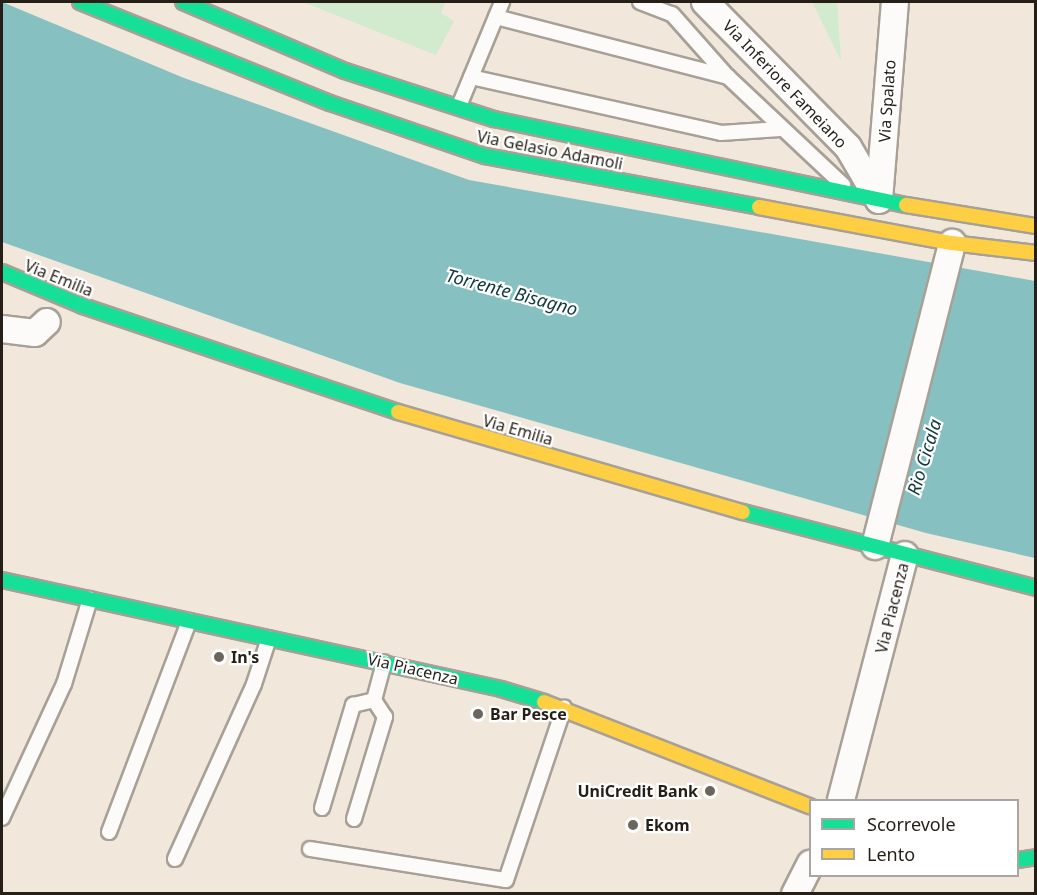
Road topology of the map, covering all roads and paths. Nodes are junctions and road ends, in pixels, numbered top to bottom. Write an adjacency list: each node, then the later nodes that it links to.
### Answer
1 (80, 2): 15 (main road, Via Gelasio Adamoli)
2 (183, 2): 10 (main road, Via Gelasio Adamoli)
3 (502, 2): 7 (lane)
4 (640, 2): 9 (lane)
5 (705, 2): 13 (street, Via Inferiore Fameiano)
6 (895, 2): 13 (street, Via Spalato)
7 (496, 17): 8 (lane); 9 (lane)
8 (471, 77): 10 (lane); 11 (lane)
9 (728, 77): 11 (lane)
10 (459, 106): 12 (main road, Via Gelasio Adamoli)
11 (780, 129): 12 (lane)
12 (852, 194): 13 (main road, Via Gelasio Adamoli)
13 (879, 200): 14 (main road, Via Gelasio Adamoli)
14 (1035, 226)
15 (950, 252): 16 (main road, Via Gelasio Adamoli); 20 (street)
16 (1035, 253)
17 (2, 272): 20 (main road, Via Emilia)
18 (47, 322): 19 (street)
19 (2, 329)
20 (875, 546): 21 (main road, Via Emilia)
21 (905, 555): 23 (main road, Via Emilia); 30 (street, Via Piacenza)
22 (2, 580): 24 (main road, Via Piacenza)
23 (1035, 588)
24 (90, 599): 25 (main road, Via Piacenza); 33 (lane)
25 (189, 620): 26 (main road, Via Piacenza); 35 (lane)
26 (269, 638): 27 (main road, Via Piacenza); 38 (lane)
27 (384, 662): 28 (lane); 29 (main road, Via Piacenza)
28 (374, 700): 32 (lane); 34 (lane)
29 (564, 708): 31 (main road, Via Piacenza); 36 (lane)
30 (842, 799)
31 (809, 806)
32 (322, 808)
33 (2, 818)
34 (354, 819)
35 (109, 832)
36 (310, 849)
37 (1035, 858): 39 (main road)
38 (175, 859)
39 (1019, 860)
40 (809, 866): 41 (street)
41 (795, 894)

